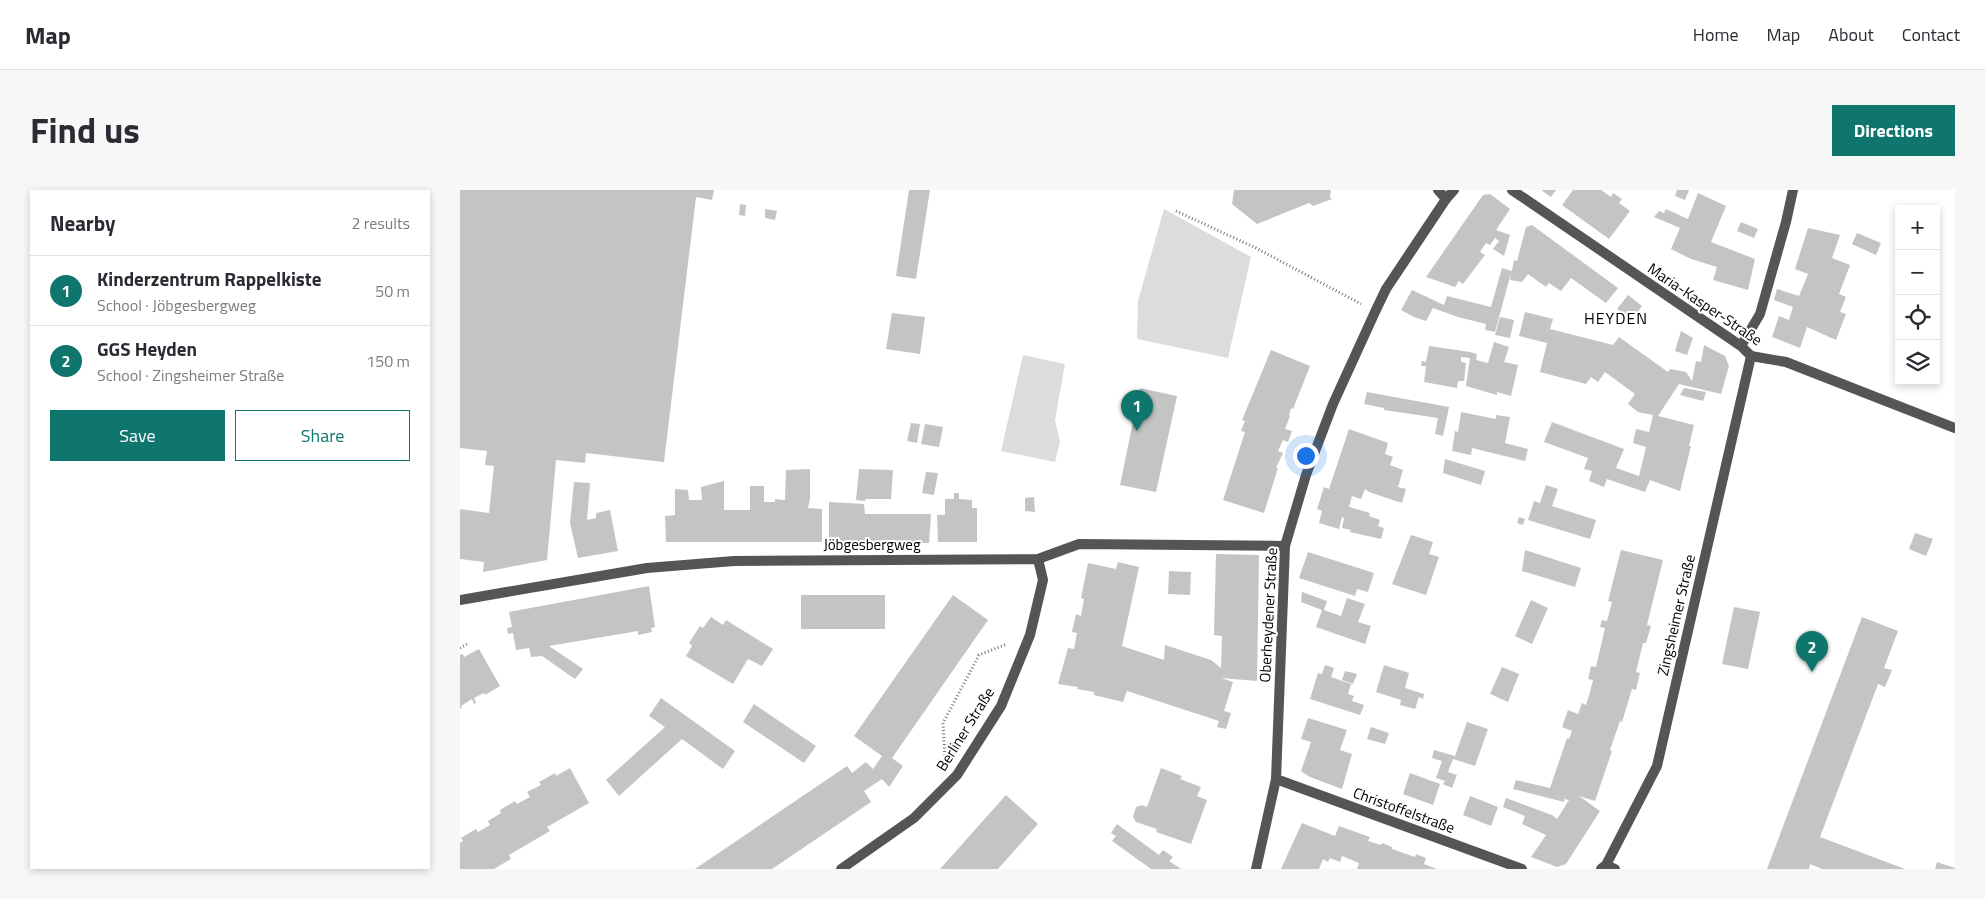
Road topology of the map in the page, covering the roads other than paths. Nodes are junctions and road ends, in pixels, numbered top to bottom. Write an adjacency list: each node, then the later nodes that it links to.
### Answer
1 (1438, 190): 5 (street)
2 (1454, 190): 5 (street, Oberheydener Straße)
3 (1512, 190): 6 (street, Maria-Kasper-Straße)
4 (1792, 190): 6 (street)
5 (1446, 199): 9 (street, Oberheydener Straße)
6 (1741, 346): 7 (street, Maria-Kasper-Straße)
7 (1751, 356): 8 (street, Maria-Kasper-Straße); 13 (street, Zingsheimer Straße)
8 (1955, 428)
9 (1285, 546): 10 (street, Jöbgesbergweg); 12 (street, Oberheydener Straße)
10 (1038, 559): 11 (street, Jöbgesbergweg); 14 (street, Berliner Straße)
11 (460, 600)
12 (1276, 779): 15 (street, Oberheydener Straße); 16 (street, Christoffelstraße)
13 (1607, 868)
14 (841, 869)
15 (1256, 869)
16 (1522, 869)

